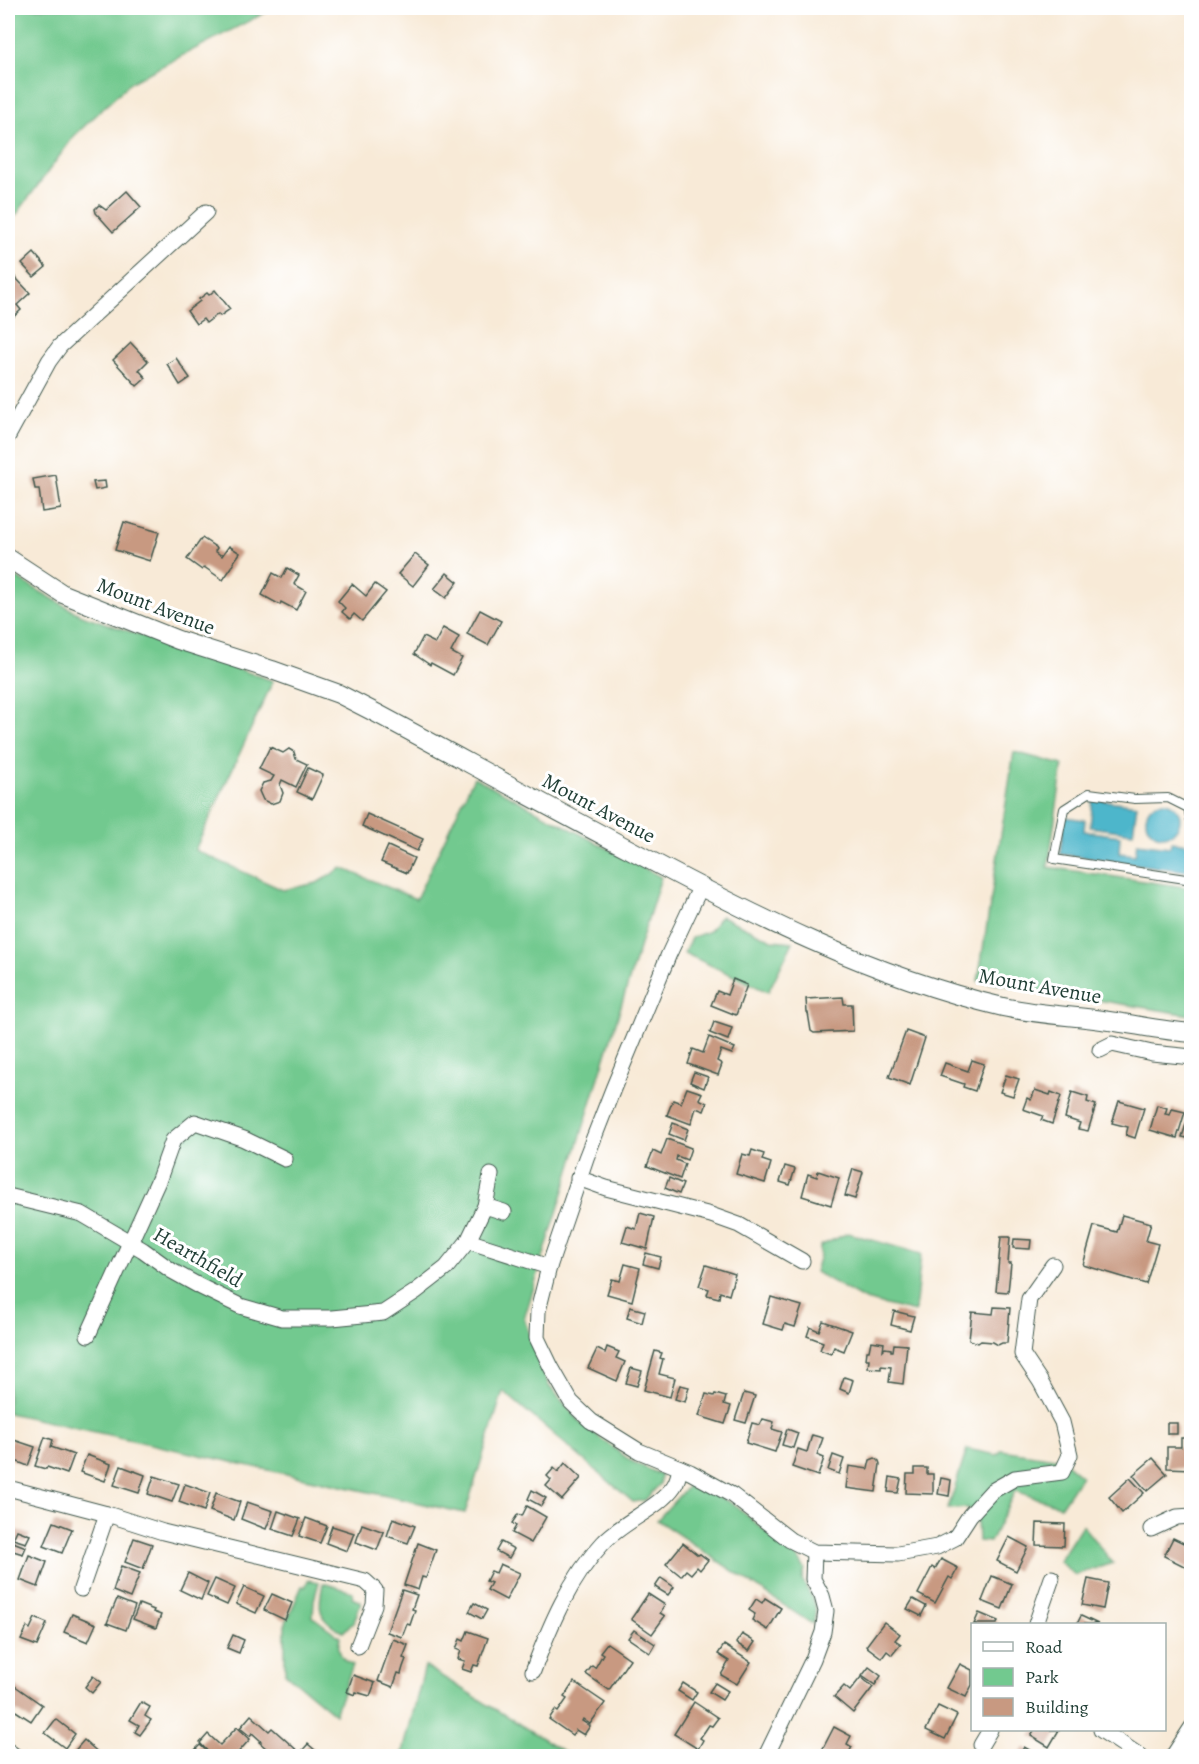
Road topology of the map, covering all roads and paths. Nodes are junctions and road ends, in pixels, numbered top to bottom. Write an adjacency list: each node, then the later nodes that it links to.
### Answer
1 (206, 212): 2 (street)
2 (8, 436)
3 (8, 558): 6 (street, Mount Avenue)
4 (1191, 826): 5 (lane)
5 (1191, 879)
6 (700, 888): 7 (street, Mount Avenue); 12 (street)
7 (1191, 1033)
8 (1100, 1050): 9 (street)
9 (1191, 1057)
10 (285, 1159): 17 (street, Hearthfield)
11 (491, 1175): 14 (street, Hearthfield)
12 (578, 1178): 18 (street); 20 (street)
13 (8, 1196): 17 (street, Hearthfield)
14 (485, 1206): 15 (street); 16 (street, Hearthfield)
15 (504, 1212)
16 (468, 1241): 17 (street, Hearthfield); 20 (street)
17 (130, 1242): 21 (street, Hearthfield)
18 (802, 1261)
19 (1053, 1265): 27 (street)
20 (549, 1267): 22 (street)
21 (88, 1335)
22 (681, 1468): 27 (street); 32 (street)
23 (8, 1488): 24 (street)
24 (107, 1514): 29 (street); 31 (street)
25 (1191, 1516): 26 (street)
26 (1151, 1529)
27 (814, 1552): 39 (street)
28 (1052, 1578): 30 (street)
29 (81, 1589)
30 (1036, 1623)
31 (358, 1646)
32 (533, 1671)
33 (1191, 1728): 41 (street)
34 (989, 1731): 36 (street)
35 (1102, 1731): 40 (street)
36 (981, 1744)
37 (8, 1751): 38 (street)
38 (15, 1756)
39 (766, 1756)
40 (1140, 1756)
41 (1173, 1756)

